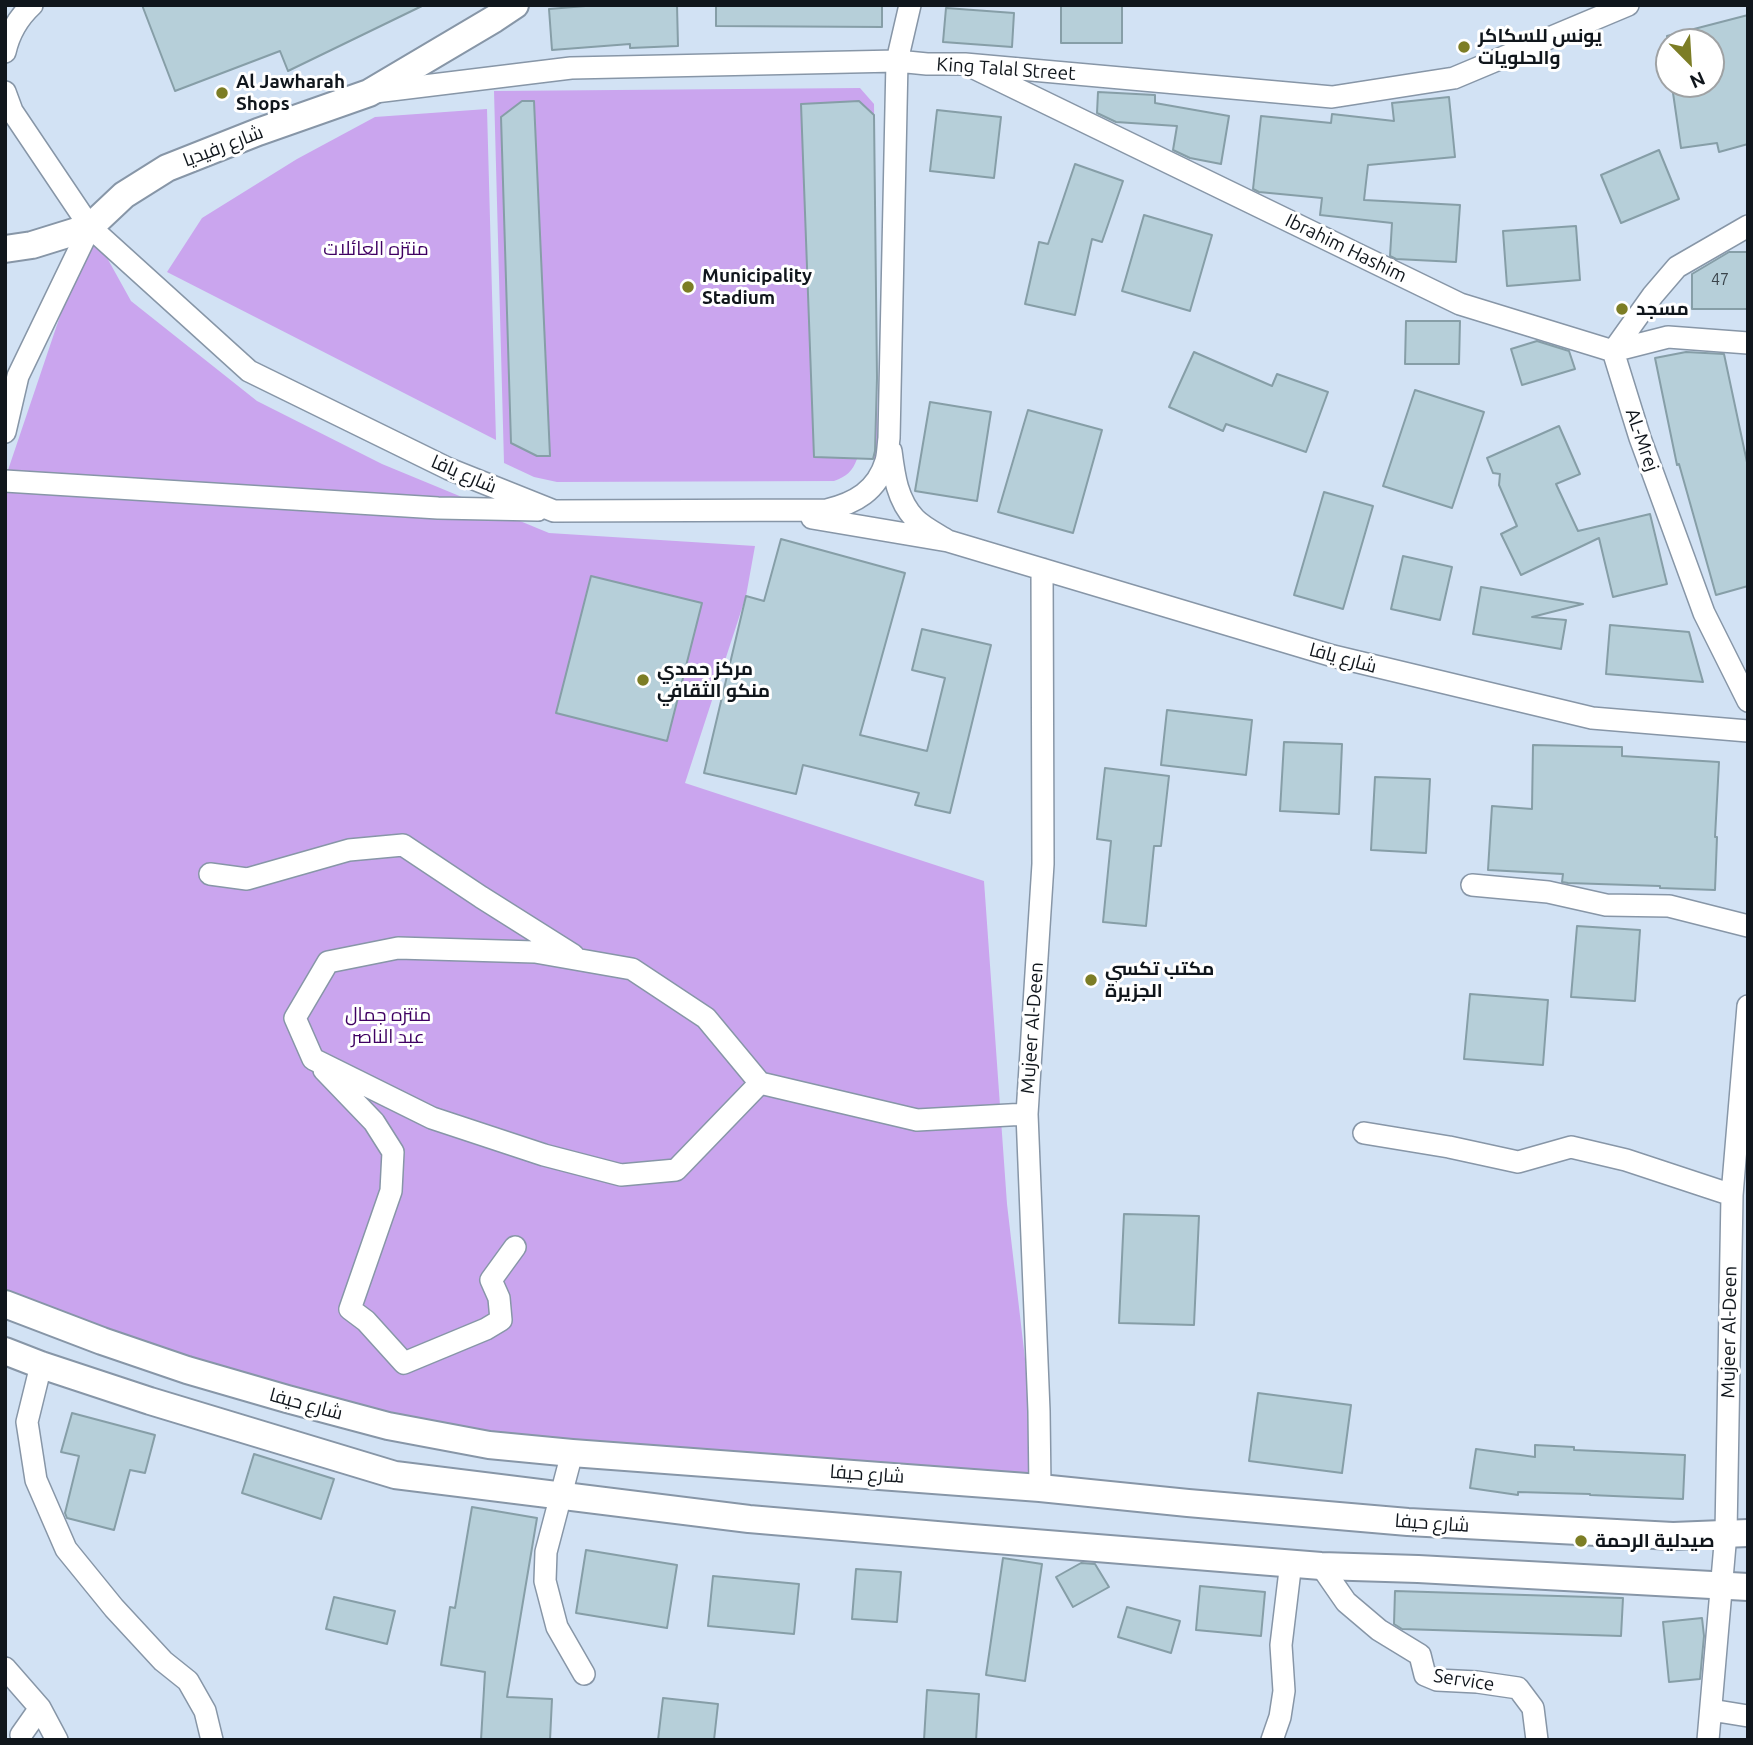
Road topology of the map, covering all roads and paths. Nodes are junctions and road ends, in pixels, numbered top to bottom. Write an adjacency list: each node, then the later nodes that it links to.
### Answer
1 (32, 5): 5 (street)
2 (515, 5): 9 (main road, شارع رفيديا)
3 (910, 5): 6 (street)
4 (1628, 5): 7 (street, King Talal Street)
5 (5, 52)
6 (897, 61): 7 (street, King Talal Street); 9 (street, King Talal Street); 16 (street)
7 (965, 64): 14 (street, Ibrahim Hashim)
8 (5, 92): 11 (street, شارع يافا)
9 (369, 93): 11 (main road, شارع رفيديا)
10 (1748, 226): 14 (street)
11 (90, 227): 12 (main road); 15 (street); 18 (street, شارع يافا)
12 (5, 249)
13 (1748, 343): 14 (street)
14 (1613, 351): 22 (street, AL-Mrej)
15 (5, 432)
16 (889, 438): 19 (street, شارع يافا); 20 (street)
17 (5, 481): 18 (street)
18 (554, 510): 19 (street, شارع يافا)
19 (765, 510): 20 (street)
20 (948, 541): 21 (street, شارع يافا)
21 (1042, 569): 23 (street, شارع يافا); 31 (street, Mujeer Al-Deen)
22 (1748, 701)
23 (1748, 731)
24 (209, 874): 27 (street)
25 (1472, 885): 26 (street)
26 (1748, 926)
27 (581, 960): 29 (street); 30 (street)
28 (1748, 1006): 33 (street, Mujeer Al-Deen)
29 (313, 1059): 30 (street); 34 (street)
30 (760, 1083): 31 (street)
31 (1027, 1114): 39 (street, Mujeer Al-Deen)
32 (1364, 1133): 33 (street)
33 (1732, 1195): 41 (street, Mujeer Al-Deen)
34 (515, 1247)
35 (5, 1304): 38 (main road, شارع حيفا)
36 (5, 1351): 37 (main road)
37 (41, 1365): 40 (main road); 52 (street)
38 (572, 1453): 39 (main road, شارع حيفا); 40 (street)
39 (1040, 1488): 41 (main road, شارع حيفا)
40 (562, 1496): 42 (main road); 46 (street)
41 (1737, 1533): 44 (street, Mujeer Al-Deen)
42 (1291, 1562): 43 (main road); 53 (street)
43 (1321, 1566): 44 (main road); 54 (street, Service)
44 (1735, 1587): 48 (street, Mujeer Al-Deen)
45 (5, 1668): 47 (street)
46 (584, 1674)
47 (40, 1708): 50 (street); 51 (street)
48 (1710, 1710): 49 (street); 55 (street, Mujeer Al-Deen)
49 (1748, 1716)
50 (19, 1734)
51 (57, 1740)
52 (212, 1740)
53 (1272, 1740)
54 (1537, 1740)
55 (1708, 1740)

